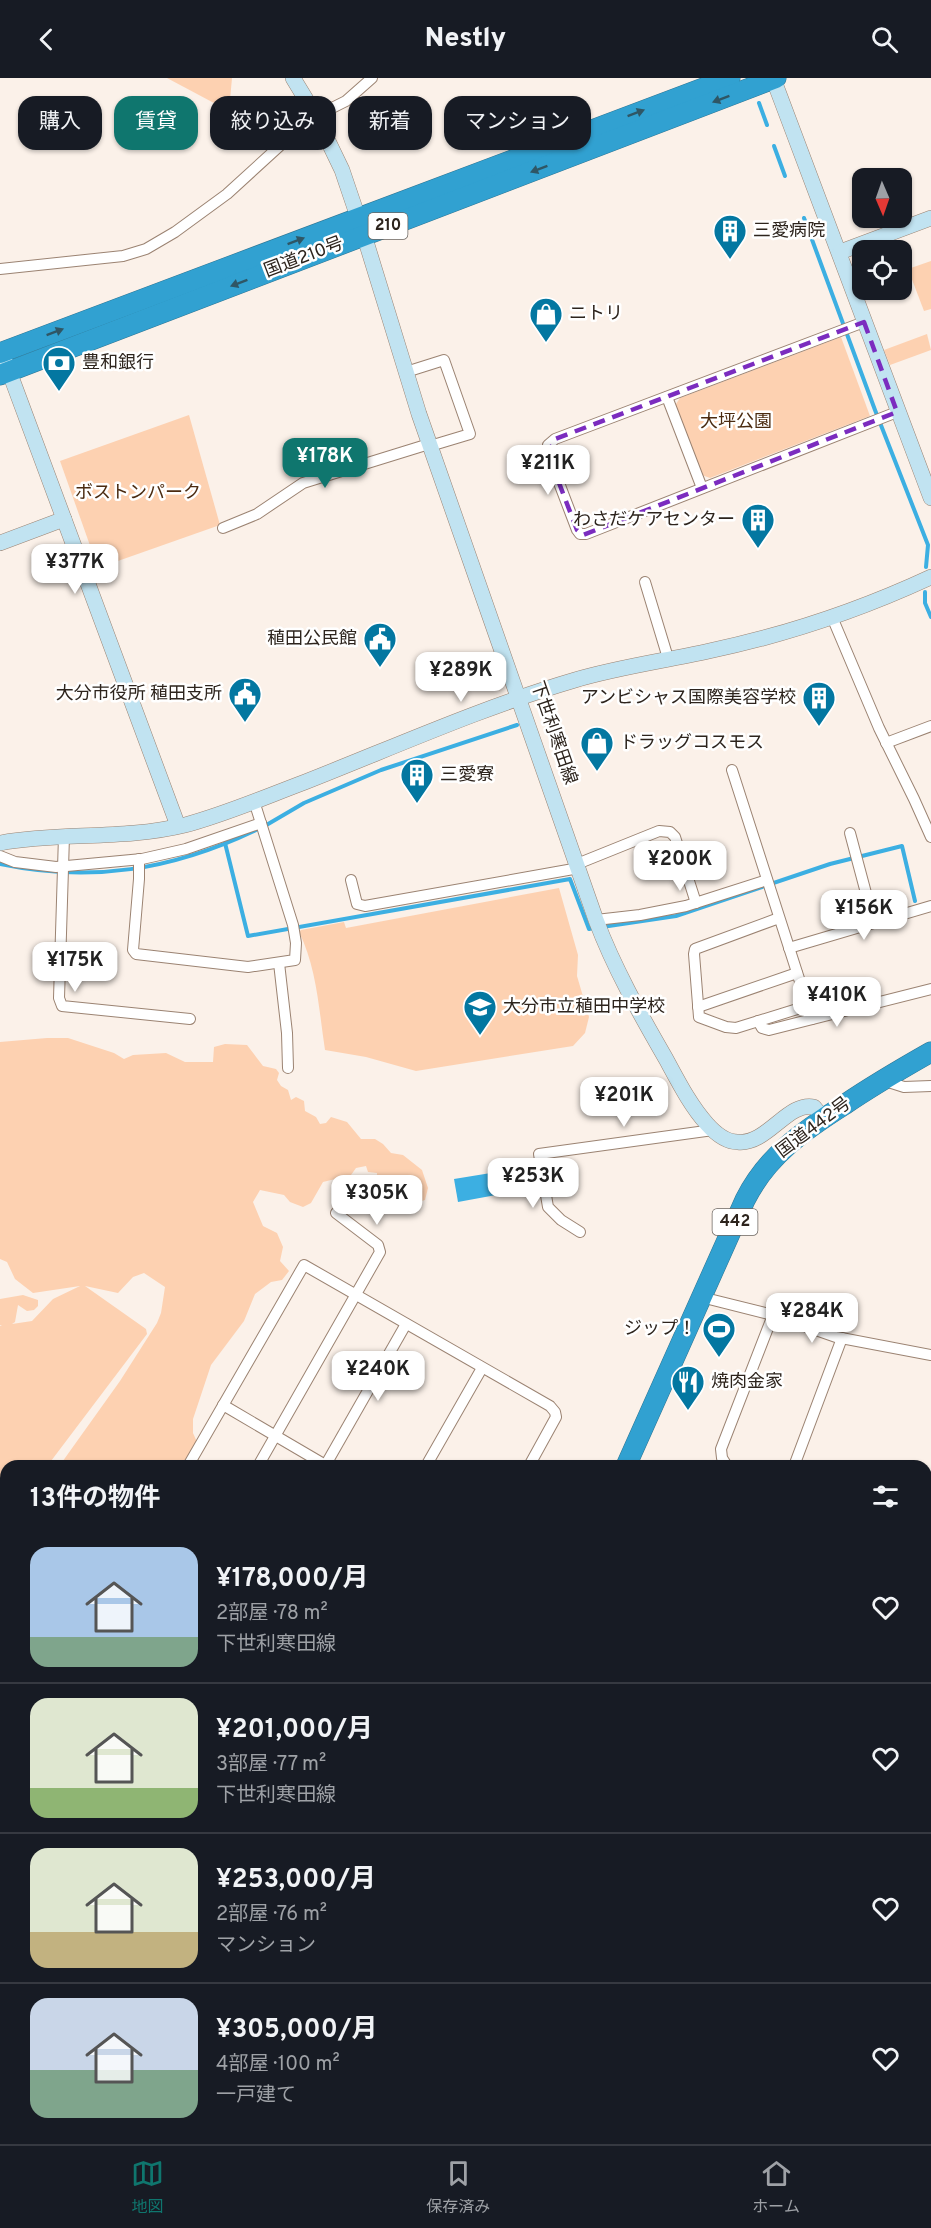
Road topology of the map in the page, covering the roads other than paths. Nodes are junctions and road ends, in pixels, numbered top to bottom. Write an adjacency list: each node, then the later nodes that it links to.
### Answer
1 (293, 78): 5 (street, 下世利寒田線)
2 (372, 78): 6 (street)
3 (730, 78): 10 (highway, 国道210号 / 210, one-way to 3)
4 (774, 78): 10 (highway, 国道210号 / 210, one-way to 10); 11 (street)
5 (304, 96)
6 (336, 106)
7 (277, 150): 12 (street)
8 (333, 150): 10 (street, 下世利寒田線)
9 (931, 218): 11 (street)
10 (361, 226): 14 (highway, 国道210号 / 210, one-way to 10); 15 (street, 下世利寒田線); 16 (highway, 国道210号 / 210, one-way to 16)
11 (840, 252): 13 (street)
12 (0, 268)
13 (859, 324): 17 (street); 18 (street)
14 (1, 352): 16 (street)
15 (406, 372): 19 (street, 下世利寒田線); 19 (street)
16 (5, 373): 22 (street)
17 (667, 397): 20 (street); 20 (street)
18 (892, 414): 20 (street); 21 (street)
19 (430, 445): 23 (street); 30 (street, 下世利寒田線)
20 (702, 488)
21 (931, 498)
22 (62, 514): 24 (street); 25 (street); 36 (street)
23 (222, 528)
24 (0, 532)
25 (0, 543)
26 (931, 577): 28 (street)
27 (645, 582): 29 (street)
28 (832, 617): 29 (street); 32 (street)
29 (668, 658): 30 (street)
30 (520, 698): 34 (street); 42 (street, 下世利寒田線)
31 (931, 726): 32 (street)
32 (886, 743): 39 (street)
33 (732, 770): 45 (street)
34 (254, 801): 35 (street); 36 (street)
35 (261, 823): 41 (street); 52 (street)
36 (178, 826): 38 (street)
37 (850, 833): 50 (street)
38 (63, 836): 40 (street); 43 (street)
39 (931, 837)
40 (1, 844): 43 (street)
41 (139, 859): 43 (street); 52 (street)
42 (578, 866): 44 (street); 46 (street); 49 (street, 下世利寒田線)
43 (62, 871): 57 (street)
44 (351, 880)
45 (767, 880): 46 (street); 48 (street)
46 (696, 903): 49 (street)
47 (931, 906): 50 (street)
48 (779, 918): 51 (street); 56 (street)
49 (596, 920): 65 (street, 下世利寒田線)
50 (874, 923): 51 (street)
51 (789, 948): 53 (street)
52 (279, 963): 61 (street)
53 (797, 973): 55 (street); 56 (street)
54 (931, 989): 58 (street)
55 (807, 1006): 58 (street); 59 (street)
56 (698, 1007): 59 (street)
57 (190, 1019)
58 (812, 1019): 59 (street)
59 (758, 1021)
60 (931, 1052): 62 (highway, 国道442号 / 442)
61 (288, 1068)
62 (882, 1080): 63 (street); 64 (highway, 国道442号 / 442)
63 (931, 1086)
64 (823, 1118): 65 (street); 69 (highway, 国道442号 / 442)
65 (712, 1130): 67 (street)
66 (336, 1213): 68 (street)
67 (580, 1232)
68 (356, 1295): 71 (street); 75 (street); 76 (street)
69 (701, 1297): 70 (street); 83 (highway, 国道442号 / 442)
70 (773, 1315): 72 (street); 84 (street)
71 (406, 1324): 74 (street); 80 (street)
72 (842, 1338): 73 (street); 85 (street)
73 (931, 1355)
74 (482, 1368): 81 (street); 82 (street)
75 (223, 1405): 76 (street); 77 (street)
76 (276, 1435): 78 (street); 79 (street)
77 (191, 1460)
78 (261, 1460)
79 (318, 1460)
80 (329, 1460)
81 (429, 1460)
82 (532, 1460)
83 (629, 1460)
84 (723, 1460)
85 (796, 1460)

